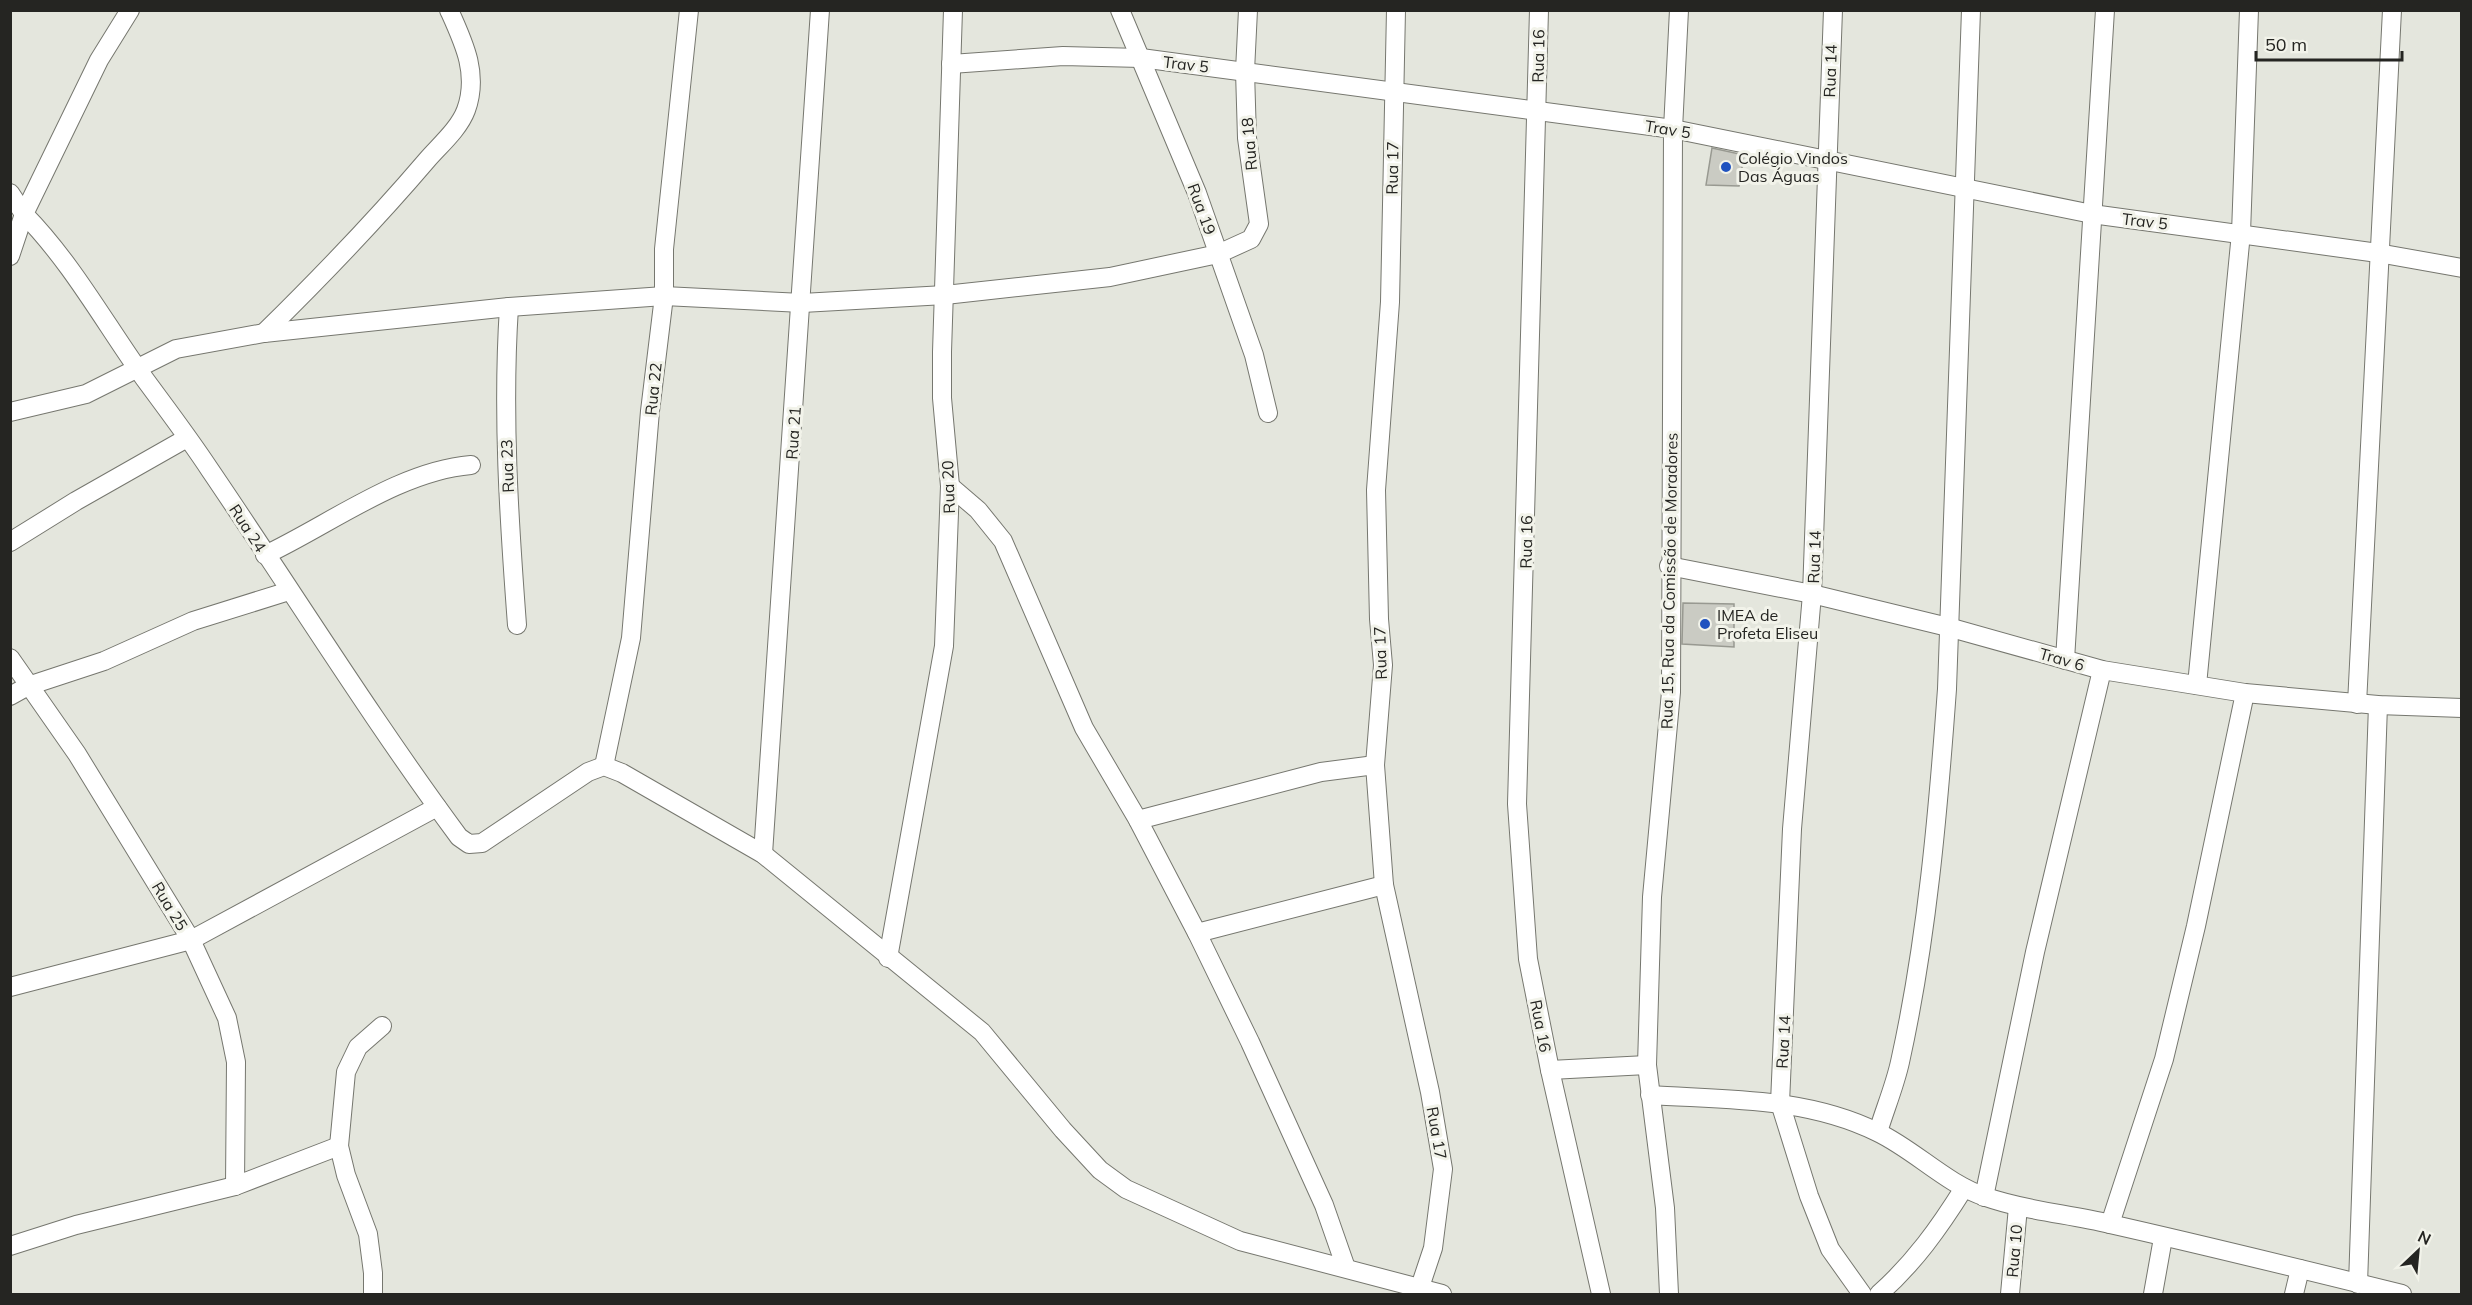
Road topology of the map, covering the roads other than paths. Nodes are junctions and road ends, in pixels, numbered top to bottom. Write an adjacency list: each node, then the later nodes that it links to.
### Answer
1 (130, 10): 25 (street)
2 (449, 10): 36 (street)
3 (689, 10): 33 (street, Rua 22)
4 (820, 10): 34 (street, Rua 21)
5 (953, 10): 17 (street, Rua 20)
6 (1120, 10): 16 (street, Rua 19)
7 (1248, 10): 18 (street, Rua 18)
8 (1396, 10): 19 (street, Rua 17)
9 (1539, 10): 20 (street, Rua 16)
10 (1679, 10): 21 (street, Rua 15, Rua da Comissão de Moradores)
11 (1833, 10): 22 (street, Rua 14)
12 (1971, 10): 23 (street)
13 (2105, 10): 26 (street)
14 (2249, 10): 27 (street)
15 (2392, 10): 28 (street)
16 (1141, 58): 17 (street, Trav 5); 18 (street, Trav 5); 29 (street, Rua 19)
17 (951, 64): 32 (street, Rua 20)
18 (1245, 71): 19 (street, Trav 5); 29 (street, Rua 18)
19 (1393, 93): 20 (street, Trav 5); 60 (street, Rua 17)
20 (1537, 111): 21 (street, Trav 5); 72 (street, Rua 16)
21 (1673, 129): 22 (street, Trav 5); 45 (street, Rua 15, Rua da Comissão de Moradores)
22 (1827, 159): 23 (street, Trav 5); 47 (street, Rua 14)
23 (1965, 188): 26 (street, Trav 5); 49 (street)
24 (10, 193): 25 (street, Rua 24)
25 (24, 214): 30 (street); 37 (street, Rua 24)
26 (2092, 214): 27 (street, Trav 5); 51 (street)
27 (2241, 233): 28 (street, Trav 5); 53 (street)
28 (2378, 253): 31 (street, Trav 5); 57 (street)
29 (1218, 254): 32 (street, Rua 18); 39 (street, Rua 19)
30 (10, 256)
31 (2462, 268)
32 (945, 295): 34 (street, Rua 18); 42 (street, Rua 20)
33 (664, 296): 34 (street, Rua 18); 35 (street, Rua 18); 61 (street, Rua 22)
34 (802, 303): 64 (street, Rua 21)
35 (509, 308): 36 (street, Rua 18); 48 (street, Rua 23)
36 (264, 333): 37 (street, Rua 18)
37 (137, 368): 38 (street, Rua 18); 40 (street, Rua 24)
38 (10, 412)
39 (1268, 413)
40 (187, 438): 43 (street); 44 (street, Rua 24)
41 (471, 465): 44 (street)
42 (950, 486): 63 (street); 68 (street, Rua 20)
43 (10, 542)
44 (265, 555): 46 (street, Rua 24)
45 (1669, 566): 47 (street, Trav 6); 71 (street, Rua 15, Rua da Comissão de Moradores)
46 (288, 591): 54 (street); 62 (street, Rua 24)
47 (1812, 594): 49 (street, Trav 6); 74 (street, Rua 14)
48 (517, 625)
49 (1948, 627): 51 (street, Trav 6); 75 (street)
50 (10, 658): 54 (street, Rua 25)
51 (2065, 660): 52 (street, Trav 6)
52 (2102, 670): 53 (street, Trav 6); 79 (street)
53 (2197, 685): 55 (street, Trav 6)
54 (28, 686): 56 (street); 67 (street, Rua 25)
55 (2245, 693): 57 (street, Trav 6); 81 (street)
56 (10, 696)
57 (2357, 704): 58 (street, Trav 6)
58 (2378, 705): 59 (street, Trav 6); 86 (street)
59 (2462, 708)
60 (1375, 765): 63 (street); 65 (street, Rua 17)
61 (604, 766): 62 (street, Rua 24); 64 (street)
62 (436, 807): 67 (street)
63 (1138, 819): 66 (street)
64 (763, 855): 68 (street)
65 (1383, 885): 66 (street); 87 (street, Rua 17)
66 (1197, 933): 84 (street)
67 (191, 940): 69 (street); 77 (street, Rua 25)
68 (888, 958): 84 (street)
69 (10, 987)
70 (382, 1026): 76 (street)
71 (1647, 1065): 72 (street); 73 (street, Rua 15, Rua da Comissão de Moradores)
72 (1550, 1070): 90 (street, Rua 16)
73 (1650, 1095): 74 (street); 91 (street, Rua 15, Rua da Comissão de Moradores)
74 (1780, 1103): 75 (street); 92 (street, Rua 14)
75 (1878, 1132): 78 (street)
76 (339, 1146): 77 (street); 88 (street)
77 (235, 1186): 83 (street)
78 (1964, 1188): 79 (street); 93 (street)
79 (1984, 1197): 80 (street)
80 (2018, 1207): 81 (street); 94 (street, Rua 10)
81 (2109, 1224): 82 (street)
82 (2163, 1238): 85 (street); 95 (street)
83 (10, 1246)
84 (1346, 1268): 87 (street)
85 (2300, 1269): 86 (street); 96 (street)
86 (2358, 1284): 97 (street)
87 (1420, 1287): 89 (street)
88 (372, 1294)
89 (1442, 1294)
90 (1601, 1294)
91 (1670, 1294)
92 (1862, 1294)
93 (1879, 1294)
94 (2010, 1294)
95 (2153, 1294)
96 (2294, 1294)
97 (2402, 1294)

